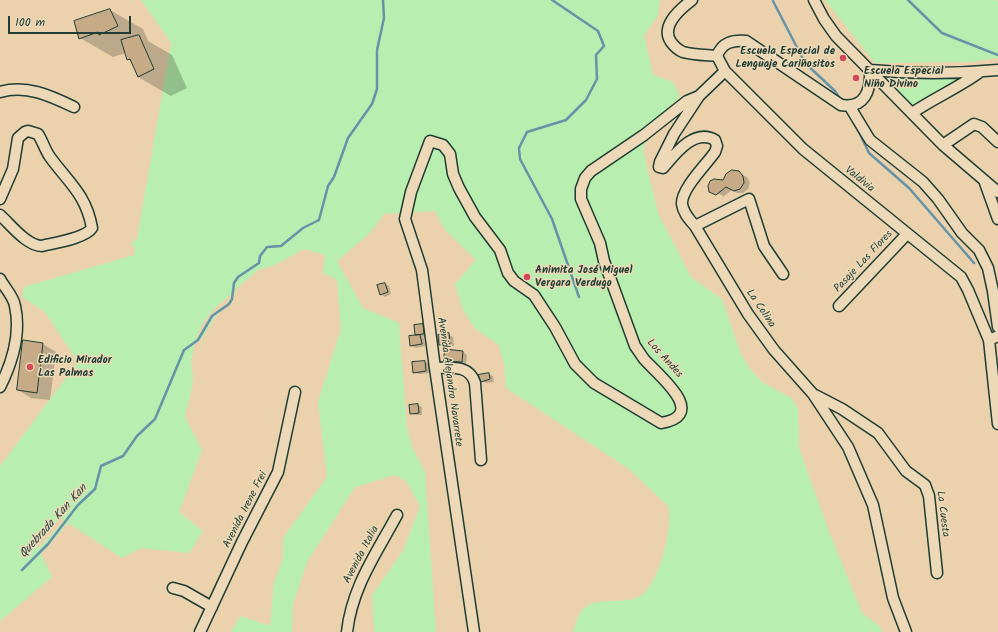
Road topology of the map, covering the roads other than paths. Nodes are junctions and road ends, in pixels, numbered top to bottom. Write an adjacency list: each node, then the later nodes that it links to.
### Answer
1 (692, 0): 3 (street)
2 (814, 0): 4 (street)
3 (717, 56): 6 (street, Valdivia); 11 (street)
4 (870, 70): 7 (street); 11 (street); 12 (street)
5 (998, 70): 7 (street)
6 (725, 71): 9 (street, Los Andes); 22 (street, Valdivia)
7 (980, 72): 12 (street)
8 (0, 92): 10 (street)
9 (699, 96): 13 (street, Los Andes); 21 (street, La Colina)
10 (74, 107)
11 (850, 107): 26 (street)
12 (912, 113): 15 (street)
13 (430, 141): 28 (street, Avenida Alejandro Navarrete)
14 (998, 142): 15 (street)
15 (943, 145): 16 (street)
16 (983, 177): 17 (street); 20 (street)
17 (998, 192)
18 (0, 199): 19 (street)
19 (0, 215)
20 (998, 219)
21 (695, 226): 23 (street); 32 (street, La Colina)
22 (907, 234): 25 (street, Pasaje Las Flores); 27 (street, Valdivia)
23 (782, 274)
24 (0, 279): 30 (street)
25 (839, 306)
26 (998, 327)
27 (993, 338): 29 (street, Valdivia)
28 (435, 368): 34 (street); 41 (street, Avenida Alejandro Navarrete)
29 (995, 380): 33 (street, Valdivia)
30 (0, 387)
31 (295, 392): 38 (street, Avenida Irene Frei)
32 (813, 394): 36 (street, La Cuesta); 42 (street, La Colina)
33 (998, 424)
34 (481, 460)
35 (398, 515): 40 (street, Avenida Italia)
36 (937, 573)
37 (173, 588): 38 (street)
38 (212, 607): 39 (street, Avenida Irene Frei)
39 (200, 632)
40 (347, 632)
41 (474, 632)
42 (906, 632)

